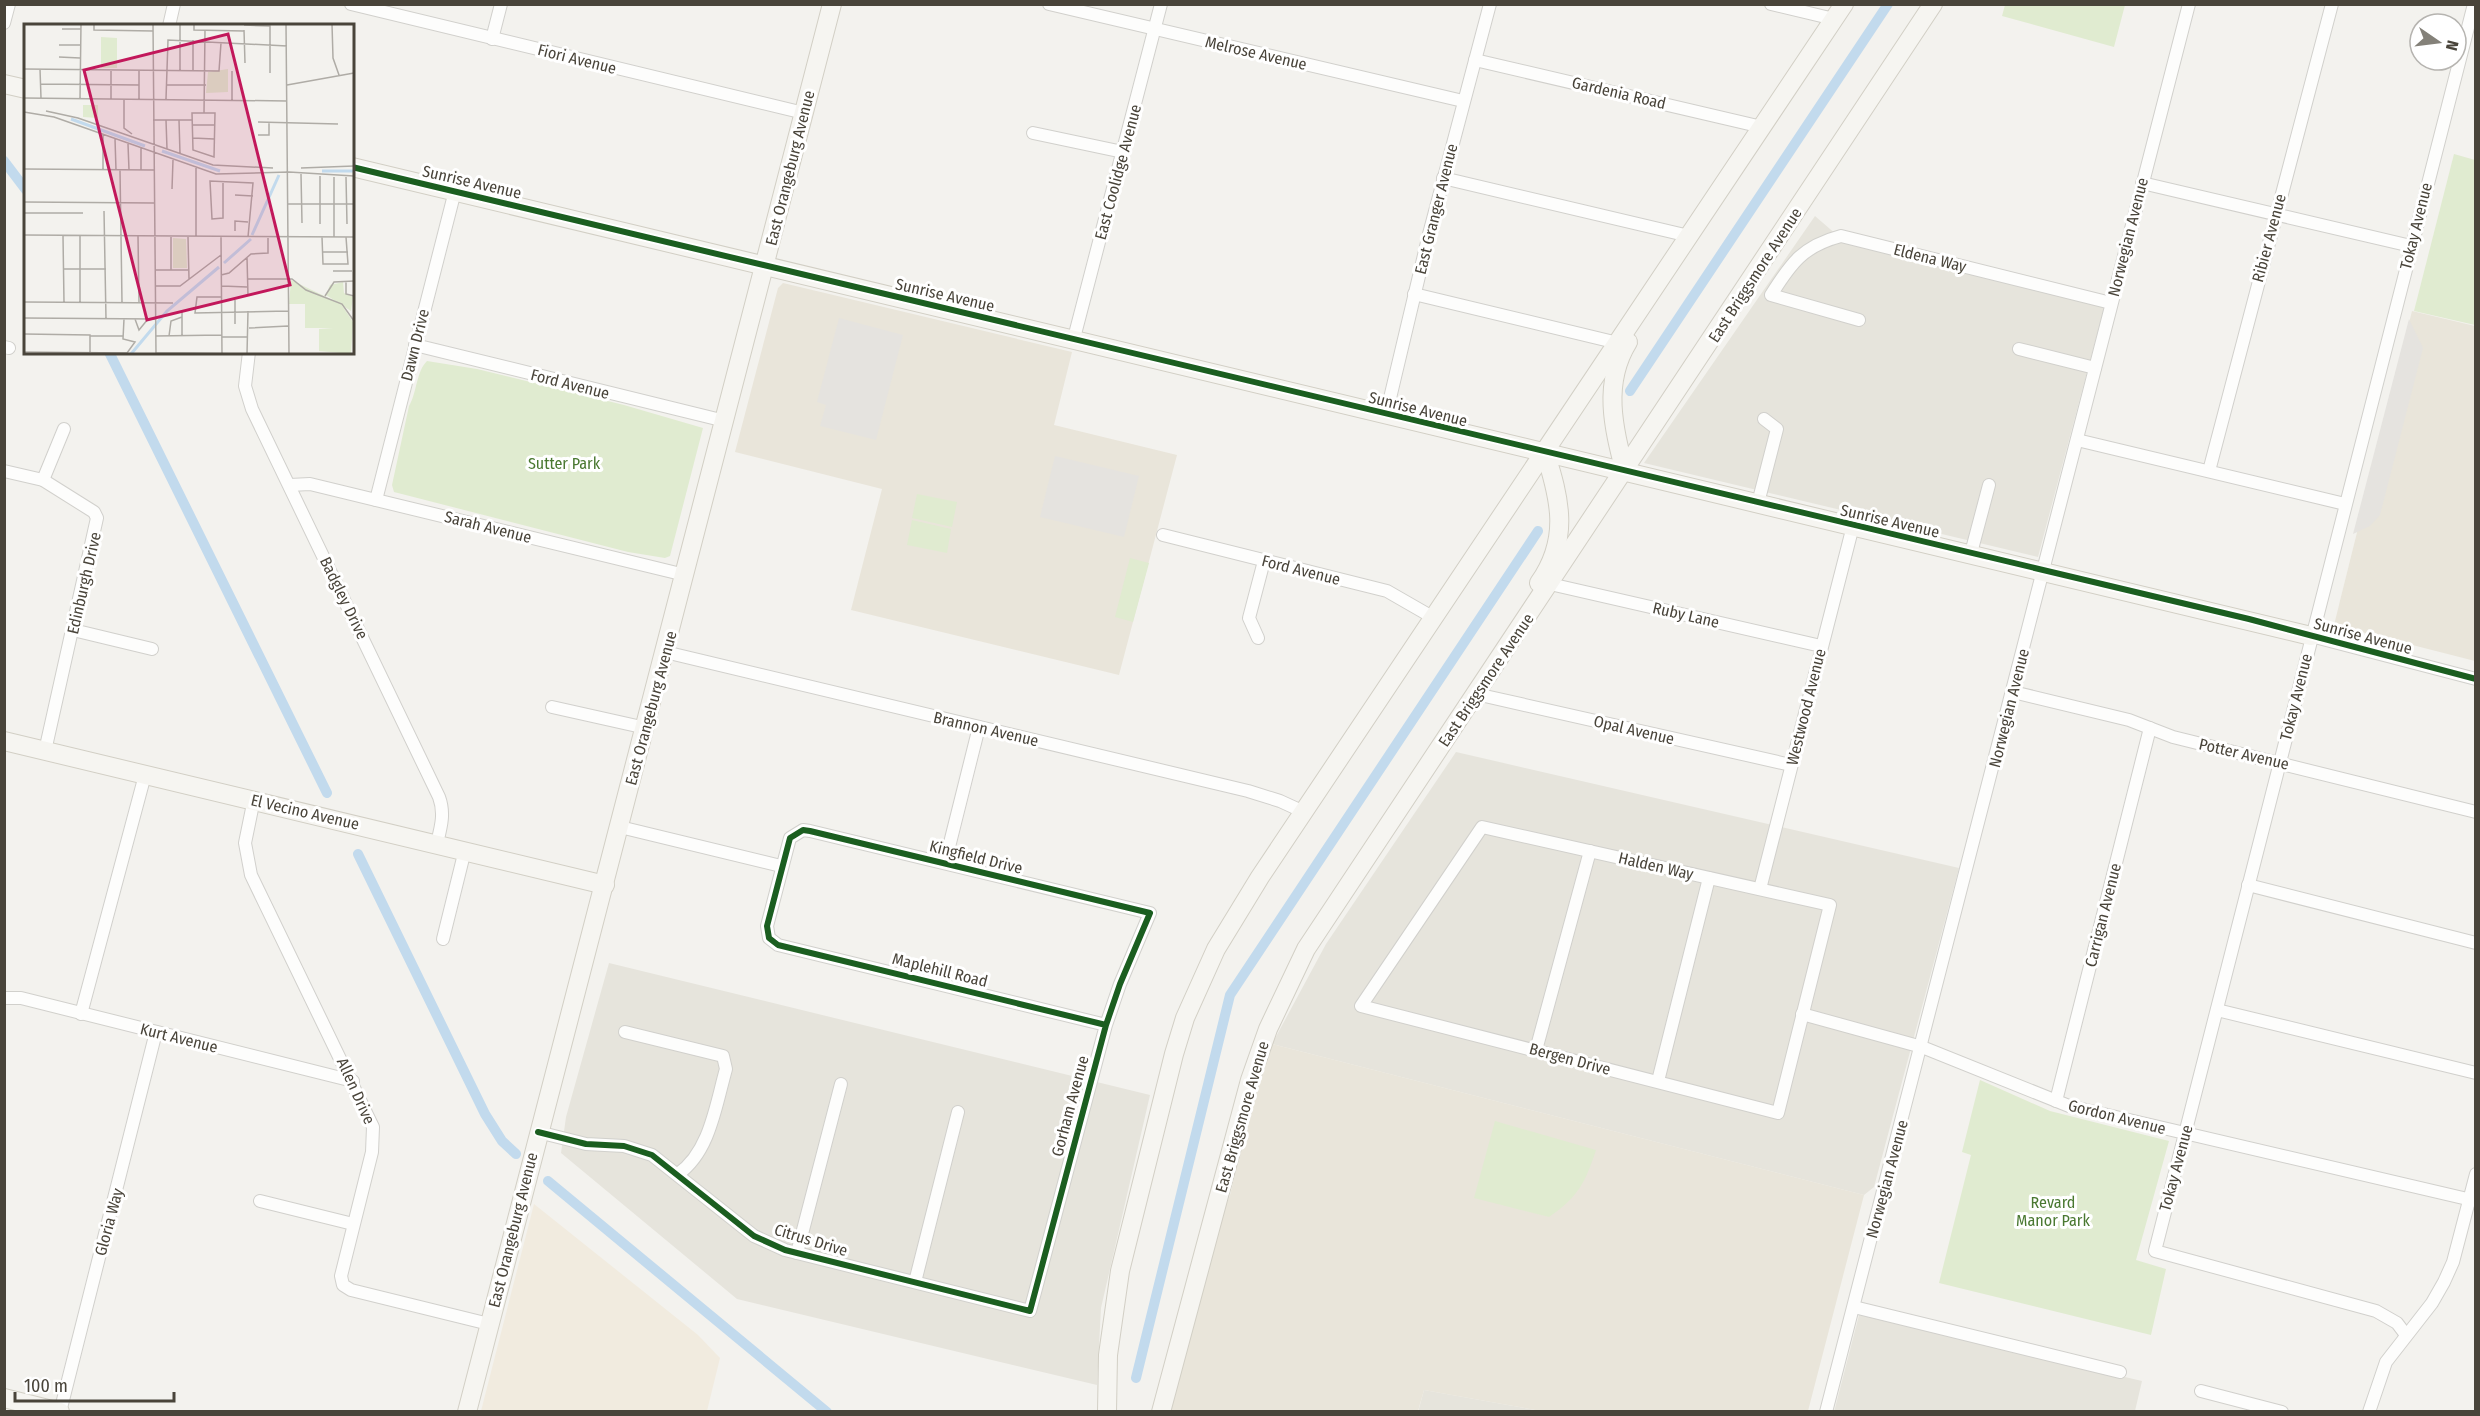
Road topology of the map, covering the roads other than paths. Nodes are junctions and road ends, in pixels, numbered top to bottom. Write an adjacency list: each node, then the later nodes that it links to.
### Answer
1 (174, 4): 16 (street)
2 (351, 4): 18 (street, Fiori Avenue)
3 (501, 4): 18 (street)
4 (832, 4): 23 (street, East Orangeburg Avenue)
5 (1049, 4): 17 (street, Melrose Avenue)
6 (1161, 4): 17 (street, East Coolidge Avenue)
7 (1490, 4): 19 (street, East Granger Avenue)
8 (1771, 4): 14 (street)
9 (1933, 4): 53 (street, East Briggsmore Avenue)
10 (2189, 4): 29 (street, Norwegian Avenue)
11 (2332, 4): 31 (street, Ribier Avenue)
12 (2474, 4): 33 (street, Tokay Avenue)
13 (7, 6): 15 (street)
14 (1839, 12): 24 (street)
15 (4, 23)
16 (169, 24)
17 (1155, 29): 22 (street, Melrose Avenue); 26 (street, East Coolidge Avenue)
18 (492, 39): 23 (street, Fiori Avenue)
19 (1475, 60): 22 (street, East Granger Avenue); 24 (street, Gardenia Road)
20 (4, 84): 21 (street)
21 (24, 89)
22 (1463, 101): 28 (street, East Granger Avenue)
23 (804, 114): 34 (street, East Orangeburg Avenue)
24 (1762, 127): 32 (street)
25 (1033, 133): 26 (street)
26 (1123, 152): 39 (street, East Coolidge Avenue)
27 (354, 167): 30 (street, Sunrise Avenue)
28 (1443, 178): 32 (street); 36 (street, East Granger Avenue)
29 (2142, 183): 31 (street); 37 (street, Norwegian Avenue)
30 (455, 191): 34 (street, Sunrise Avenue); 41 (street, Dawn Drive)
31 (2275, 214): 33 (street); 52 (street, Ribier Avenue)
32 (1689, 236): 35 (street)
33 (2411, 246): 59 (street, Tokay Avenue)
34 (765, 266): 39 (street, Sunrise Avenue); 47 (street, East Orangeburg Avenue)
35 (1652, 292): 40 (street); 53 (street)
36 (1414, 294): 40 (street); 45 (street, East Granger Avenue)
37 (2111, 303): 38 (street, Eldena Way); 44 (street, Norwegian Avenue)
38 (1859, 320)
39 (1074, 339): 45 (street, Sunrise Avenue)
40 (1618, 343): 50 (street)
41 (415, 345): 47 (street, Ford Avenue); 57 (street, Dawn Drive)
42 (2019, 349): 44 (street)
43 (249, 354): 55 (street, Badgley Drive)
44 (2095, 368): 49 (street, Norwegian Avenue)
45 (1386, 415): 50 (street, Sunrise Avenue)
46 (1764, 419): 58 (street)
47 (725, 421): 65 (street, East Orangeburg Avenue)
48 (64, 429): 54 (street)
49 (2077, 440): 52 (street); 64 (street, Norwegian Avenue)
50 (1545, 452): 53 (street, Sunrise Avenue); 67 (street); 71 (street)
51 (4, 471): 54 (street, Edinburgh Drive)
52 (2209, 471): 59 (street)
53 (1625, 472): 58 (street, Sunrise Avenue); 66 (street, East Briggsmore Avenue)
54 (43, 480): 68 (street, Edinburgh Drive)
55 (290, 485): 57 (street, Sarah Avenue); 91 (street, Badgley Drive)
56 (1989, 485): 62 (street)
57 (376, 500): 65 (street, Sarah Avenue)
58 (1758, 503): 60 (street, Sunrise Avenue)
59 (2345, 504): 69 (street, Tokay Avenue)
60 (1852, 526): 62 (street, Sunrise Avenue); 72 (street, Westwood Avenue)
61 (1163, 536): 63 (street, Ford Avenue)
62 (1971, 553): 64 (street, Sunrise Avenue)
63 (1264, 561): 67 (street, Ford Avenue); 70 (street)
64 (2044, 571): 69 (street, Sunrise Avenue); 76 (street, Norwegian Avenue)
65 (685, 575): 74 (street, East Orangeburg Avenue)
66 (1550, 584): 71 (street, East Briggsmore Avenue); 72 (street, Ruby Lane)
67 (1434, 618): 88 (street)
68 (73, 630): 73 (street); 83 (street, Edinburgh Drive)
69 (2311, 636): 75 (street, Sunrise Avenue); 84 (street, Tokay Avenue)
70 (1258, 638)
71 (1511, 643): 77 (street, East Briggsmore Avenue)
72 (1821, 646): 85 (street, Westwood Avenue)
73 (152, 649)
74 (665, 652): 79 (street, Brannon Avenue); 80 (street, East Orangeburg Avenue)
75 (2475, 679)
76 (2013, 692): 81 (street, Potter Avenue); 111 (street, Norwegian Avenue)
77 (1476, 694): 85 (street, Opal Avenue); 138 (street, East Briggsmore Avenue)
78 (552, 707): 80 (street)
79 (979, 727): 88 (street, Brannon Avenue); 94 (street)
80 (646, 728): 90 (street, East Orangeburg Avenue)
81 (2150, 728): 84 (street, Potter Avenue); 117 (street, Carrigan Avenue)
82 (4, 741): 83 (street, El Vecino Avenue)
83 (45, 752): 86 (street, El Vecino Avenue)
84 (2279, 762): 89 (street, Potter Avenue); 98 (street, Tokay Avenue)
85 (1791, 765): 99 (street, Westwood Avenue)
86 (145, 775): 87 (street, El Vecino Avenue); 106 (street)
87 (254, 799): 91 (street, El Vecino Avenue); 114 (street, Allen Drive)
88 (1304, 812): 137 (street)
89 (2475, 812)
90 (620, 827): 95 (street); 97 (street, East Orangeburg Avenue)
91 (437, 843): 92 (street, El Vecino Avenue)
92 (465, 850): 97 (street, El Vecino Avenue); 101 (street)
93 (1590, 851): 96 (street, Halden Way); 104 (street, Halden Way); 112 (street)
94 (945, 863): 95 (street, Kingfield Drive); 100 (street, Kingfield Drive)
95 (781, 866): 108 (street, Maplehill Road)
96 (1709, 878): 99 (street, Halden Way); 115 (street)
97 (605, 885): 119 (street, East Orangeburg Avenue)
98 (2248, 885): 102 (street); 105 (street, Tokay Avenue)
99 (1760, 889): 107 (street, Halden Way)
100 (1150, 913): 108 (street, Gorham Avenue)
101 (443, 939)
102 (2475, 943)
103 (4, 998): 106 (street, Kurt Avenue)
104 (1361, 1006): 112 (street, Bergen Drive)
105 (2217, 1010): 113 (street); 120 (street, Tokay Avenue)
106 (81, 1014): 109 (street, Kurt Avenue)
107 (1802, 1014): 111 (street, Gordon Avenue); 115 (street, Bergen Drive)
108 (1106, 1025): 129 (street, Gorham Avenue)
109 (156, 1032): 114 (street, Kurt Avenue); 135 (street, Gloria Way)
110 (625, 1032): 121 (street)
111 (1922, 1047): 117 (street, Gordon Avenue); 128 (street, Norwegian Avenue)
112 (1536, 1050): 115 (street, Bergen Drive)
113 (2475, 1074)
114 (353, 1081): 125 (street, Allen Drive)
115 (1658, 1081)
116 (841, 1084): 126 (street)
117 (2056, 1101): 120 (street, Gordon Avenue)
118 (958, 1112): 127 (street)
119 (538, 1132): 121 (street, Citrus Drive); 130 (street, East Orangeburg Avenue)
120 (2185, 1133): 123 (street, Gordon Avenue); 131 (street, Tokay Avenue)
121 (678, 1174): 126 (street, Citrus Drive)
122 (2475, 1174): 123 (street)
123 (2472, 1200): 131 (street)
124 (260, 1201): 125 (street)
125 (353, 1224): 130 (street, Allen Drive)
126 (797, 1253): 127 (street, Citrus Drive)
127 (915, 1282): 129 (street, Citrus Drive)
128 (1854, 1307): 132 (street); 139 (street, Norwegian Avenue)
129 (1030, 1311)
130 (489, 1324): 136 (street, East Orangeburg Avenue)
131 (2406, 1335): 141 (street)
132 (2120, 1372)
133 (2201, 1391): 140 (street)
134 (4, 1398): 135 (street)
135 (60, 1412)
136 (467, 1412)
137 (1107, 1412)
138 (1161, 1412)
139 (1826, 1412)
140 (2282, 1412)
141 (2369, 1412)

